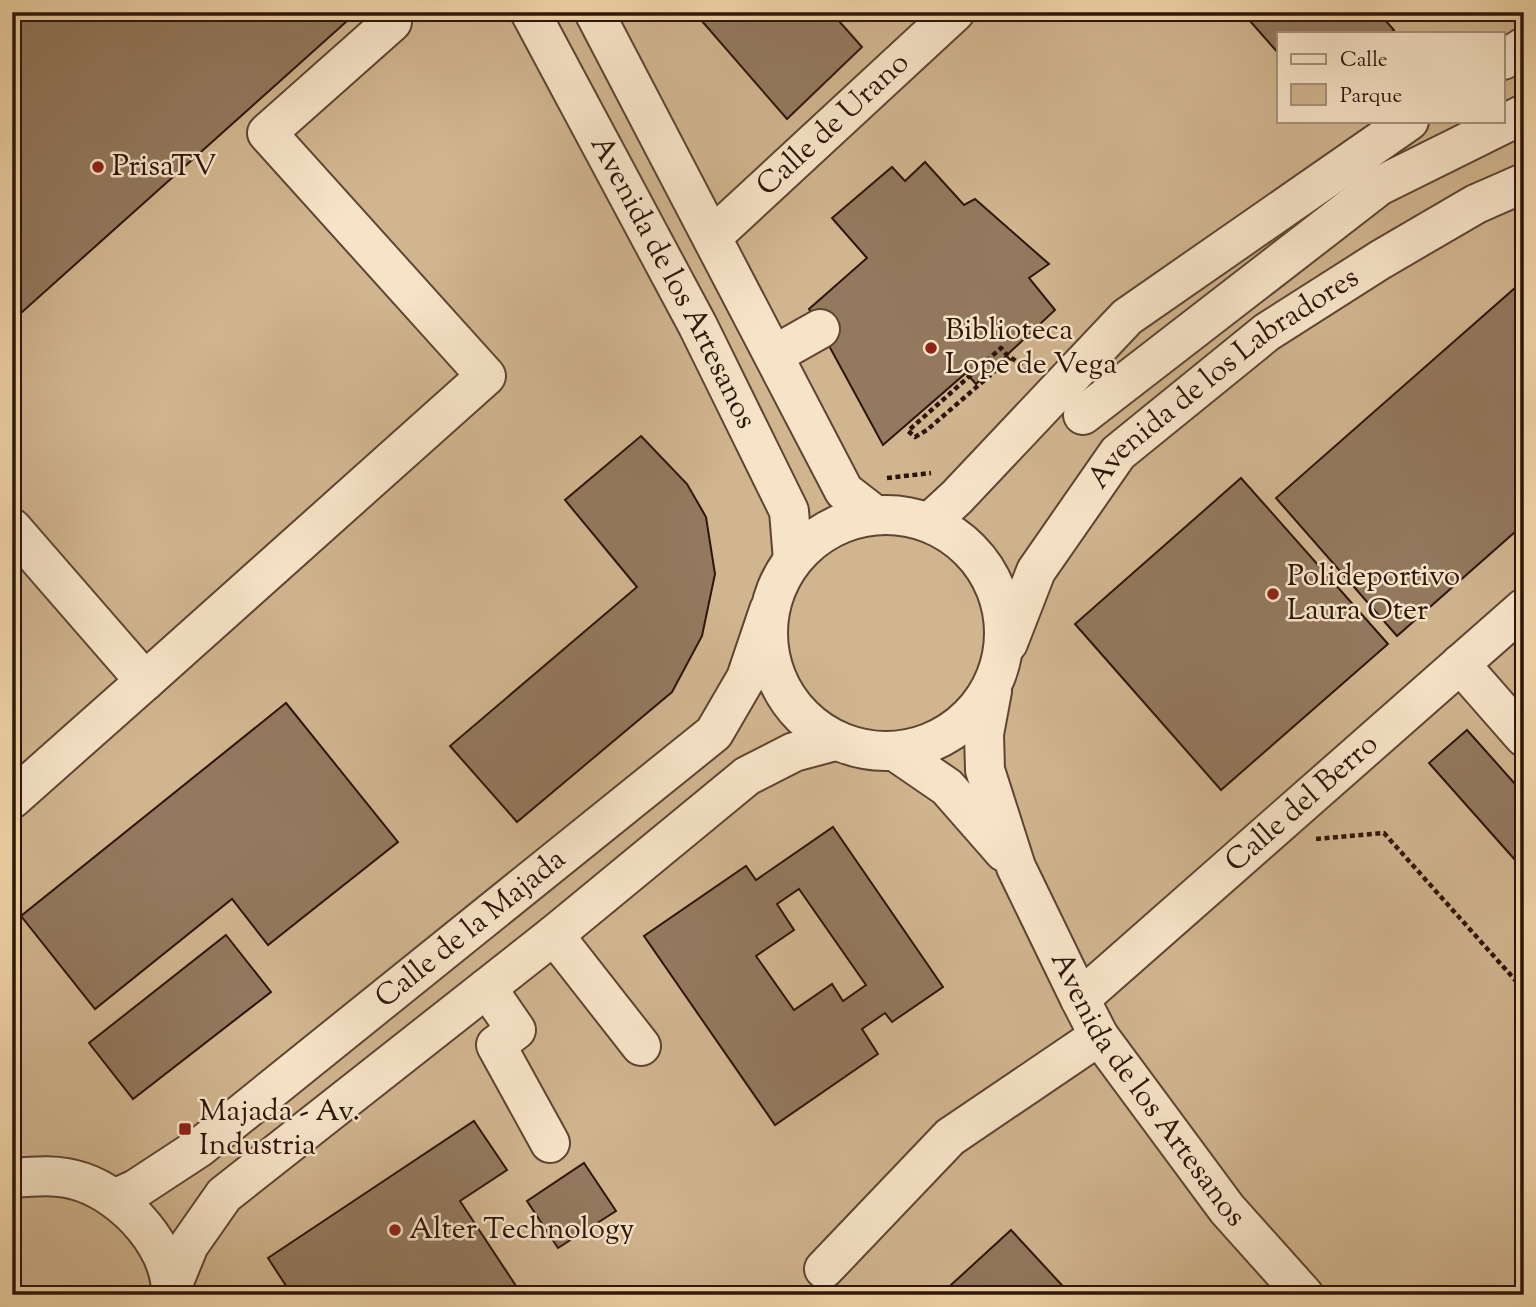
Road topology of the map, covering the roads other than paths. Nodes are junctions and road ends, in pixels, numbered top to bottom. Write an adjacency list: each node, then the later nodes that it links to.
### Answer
1 (383, 12): 22 (street)
2 (530, 12): 17 (street, Avenida de los Artesanos)
3 (594, 12): 10 (street, Avenida de los Artesanos)
4 (955, 12): 10 (street, Calle de Urano)
5 (1524, 47): 6 (street)
6 (1504, 59)
7 (1524, 114): 13 (street)
8 (1408, 122): 15 (street)
9 (1524, 183): 20 (street, Avenida de los Labradores)
10 (713, 236): 12 (street, Avenida de los Artesanos)
11 (820, 329): 12 (street)
12 (774, 355): 14 (street, Avenida de los Artesanos)
13 (1083, 415)
14 (875, 515): 15 (street); 17 (street)
15 (930, 522): 20 (street)
16 (12, 528): 22 (street)
17 (793, 560): 19 (street)
18 (1524, 608): 21 (street, Calle del Berro)
19 (769, 610): 25 (street); 36 (street, Calle de la Majada)
20 (1005, 651): 23 (street)
21 (1460, 664): 24 (street); 31 (street, Calle del Berro)
22 (145, 681): 27 (street)
23 (992, 689): 26 (street); 28 (street, Avenida de los Artesanos)
24 (1524, 737)
25 (835, 741): 26 (street); 29 (street, Calle de la Majada)
26 (896, 752): 28 (street, Avenida de los Artesanos)
27 (12, 799)
28 (1016, 867): 31 (street, Avenida de los Artesanos)
29 (554, 935): 30 (street, Calle de la Majada); 33 (street)
30 (487, 988): 34 (street); 39 (street, Calle de la Majada)
31 (1080, 999): 32 (street, Avenida de los Artesanos)
32 (1100, 1036): 37 (street); 38 (street, Avenida de los Artesanos)
33 (641, 1046)
34 (550, 1143)
35 (12, 1178): 36 (street)
36 (116, 1198): 39 (street)
37 (824, 1269)
38 (1283, 1288)
39 (172, 1292)

